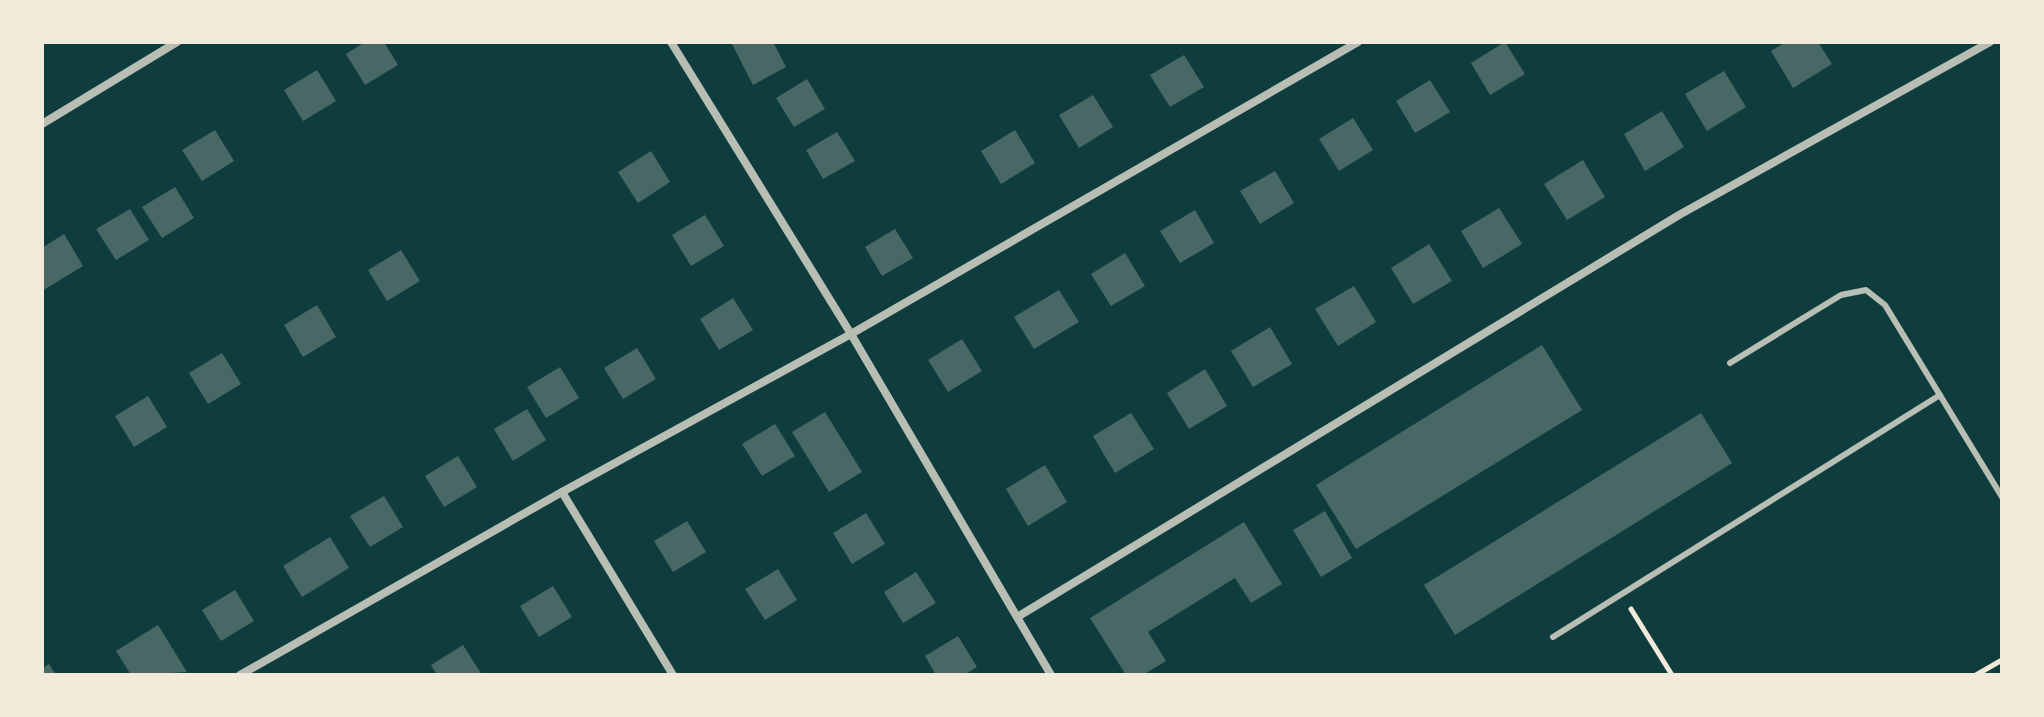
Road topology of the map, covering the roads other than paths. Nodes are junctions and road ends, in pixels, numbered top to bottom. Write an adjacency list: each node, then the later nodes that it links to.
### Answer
1 (177, 42): 5 (street)
2 (671, 42): 6 (street)
3 (1358, 42): 6 (street)
4 (1990, 42): 11 (street)
5 (42, 124)
6 (851, 334): 9 (street); 11 (street)
7 (1730, 363): 8 (lane)
8 (1940, 395): 10 (lane); 12 (lane)
9 (562, 492): 13 (street); 14 (street)
10 (2002, 497)
11 (1019, 616): 15 (street)
12 (1553, 637)
13 (240, 675)
14 (673, 675)
15 (1051, 675)

